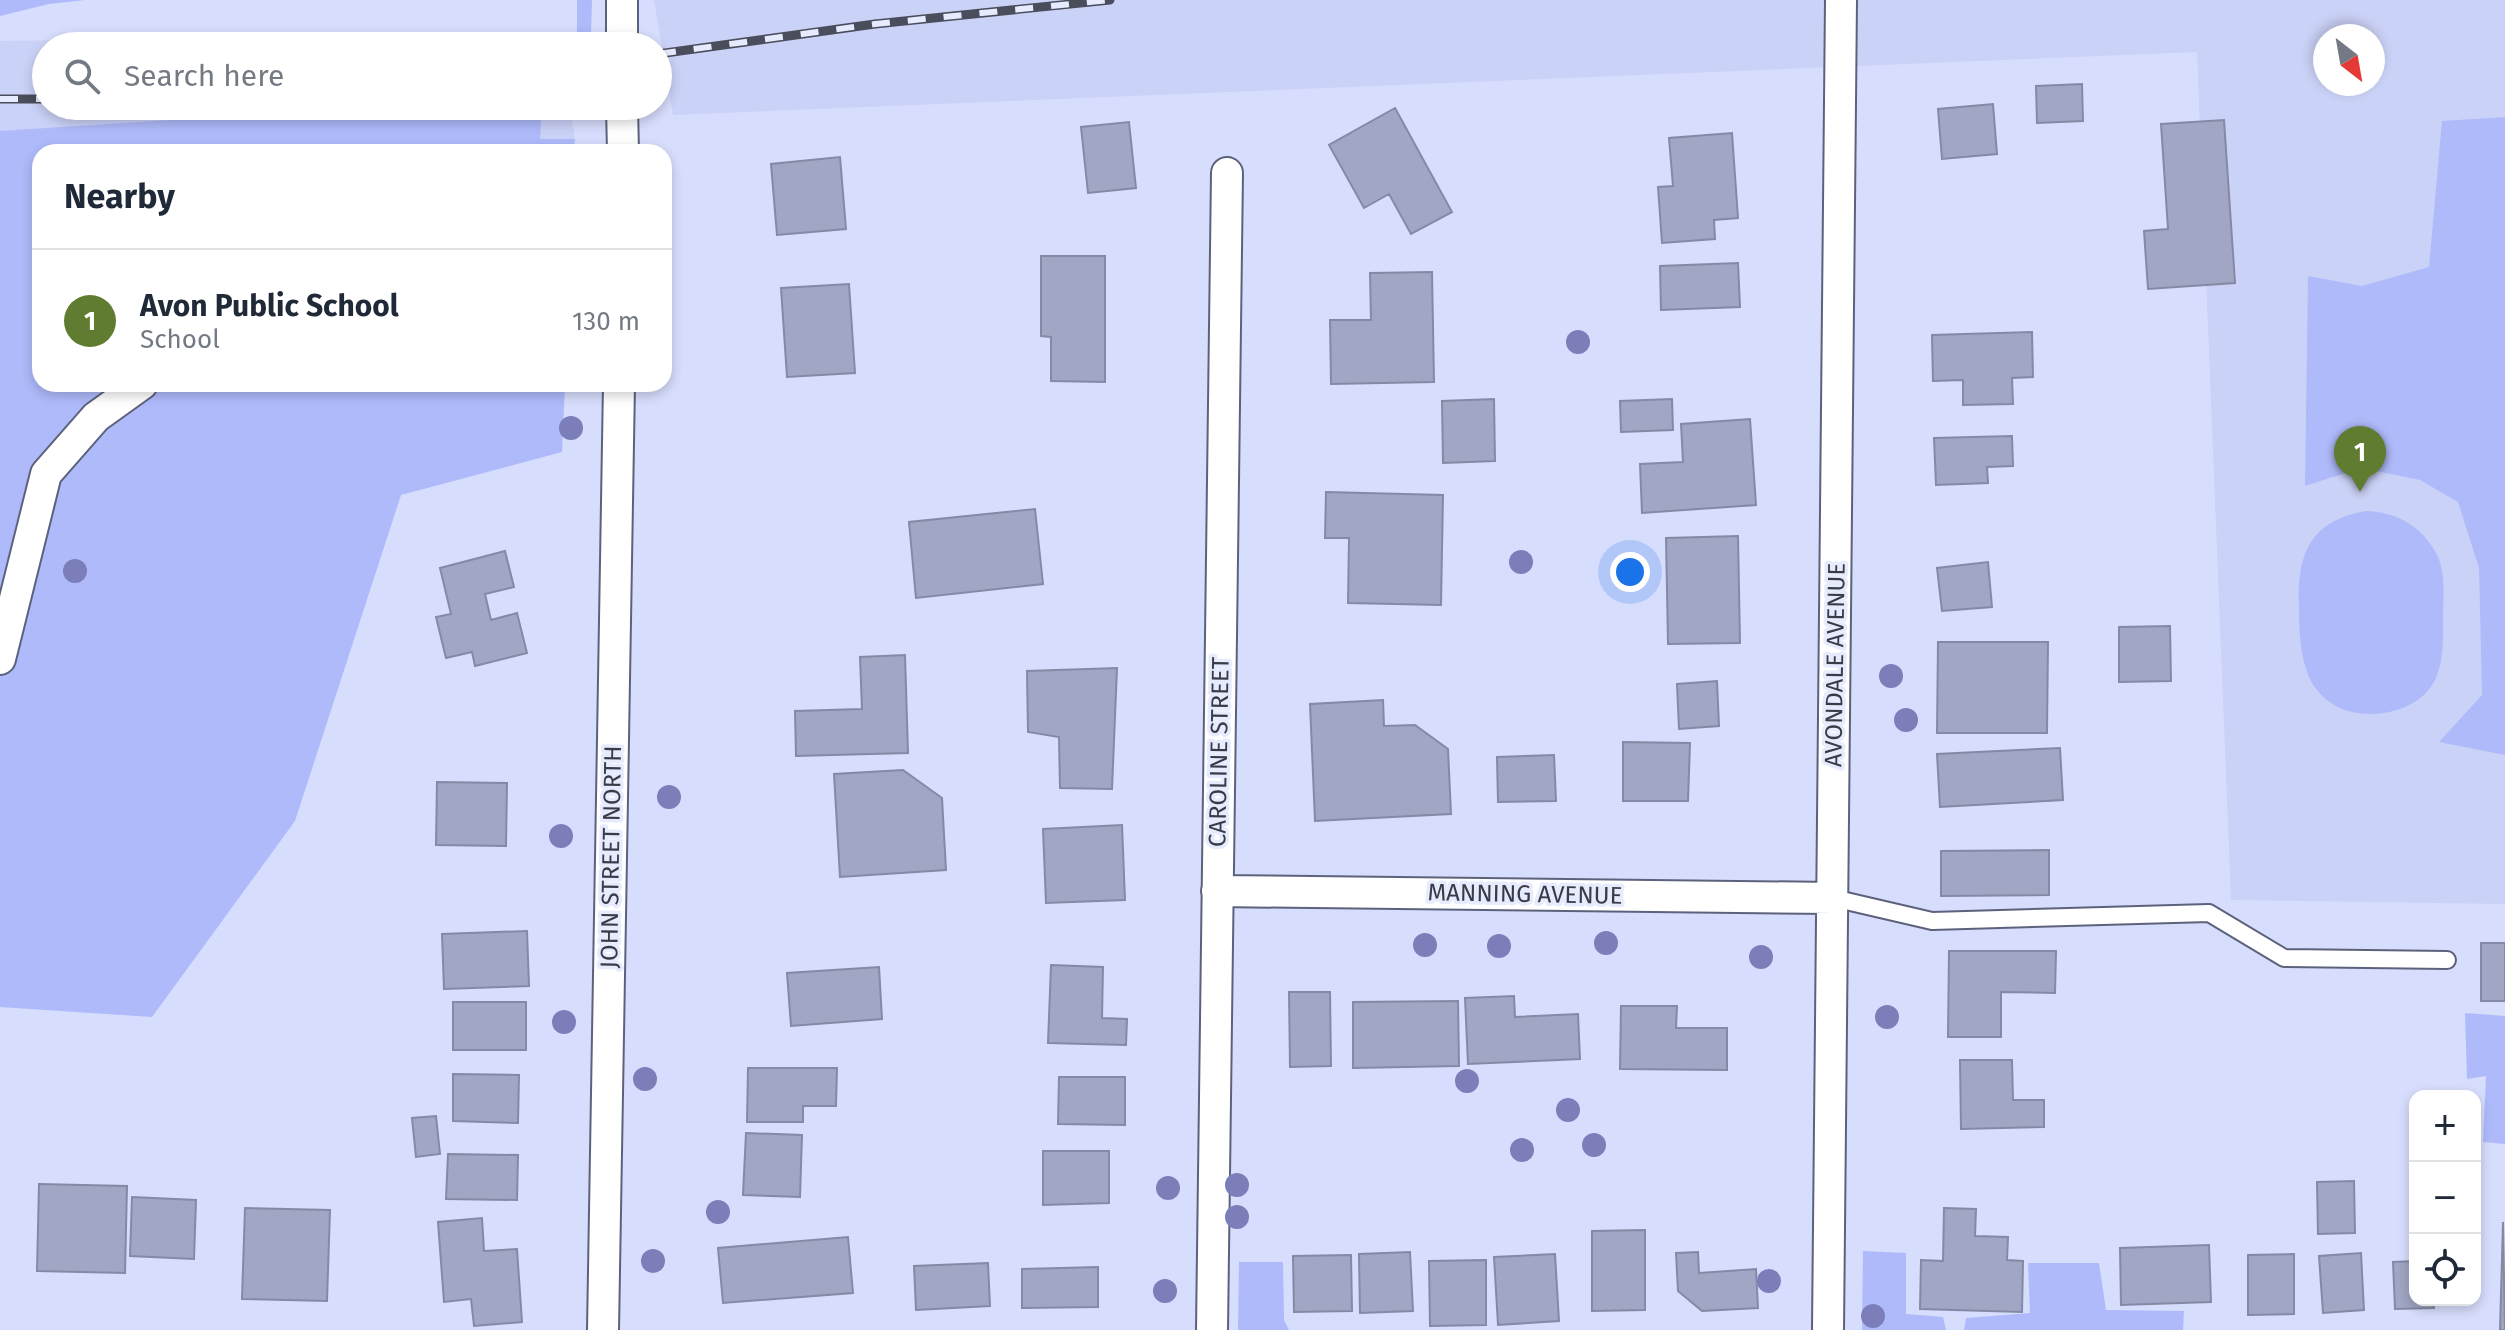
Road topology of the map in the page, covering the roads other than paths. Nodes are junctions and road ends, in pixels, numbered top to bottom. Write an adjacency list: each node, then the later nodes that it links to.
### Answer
1 (622, 0): 3 (street)
2 (1841, 0): 11 (street, AVONDALE AVENUE)
3 (622, 32)
4 (622, 120): 5 (street)
5 (623, 144)
6 (1227, 173): 10 (street, CAROLINE STREET)
7 (131, 392): 9 (street)
8 (619, 392): 13 (street, JOHN STREET NORTH)
9 (0, 659)
10 (1217, 891): 11 (street, MANNING AVENUE); 14 (street, CAROLINE STREET)
11 (1833, 898): 12 (lane); 15 (street, AVONDALE AVENUE)
12 (2447, 960)
13 (603, 1330)
14 (1212, 1330)
15 (1828, 1330)

